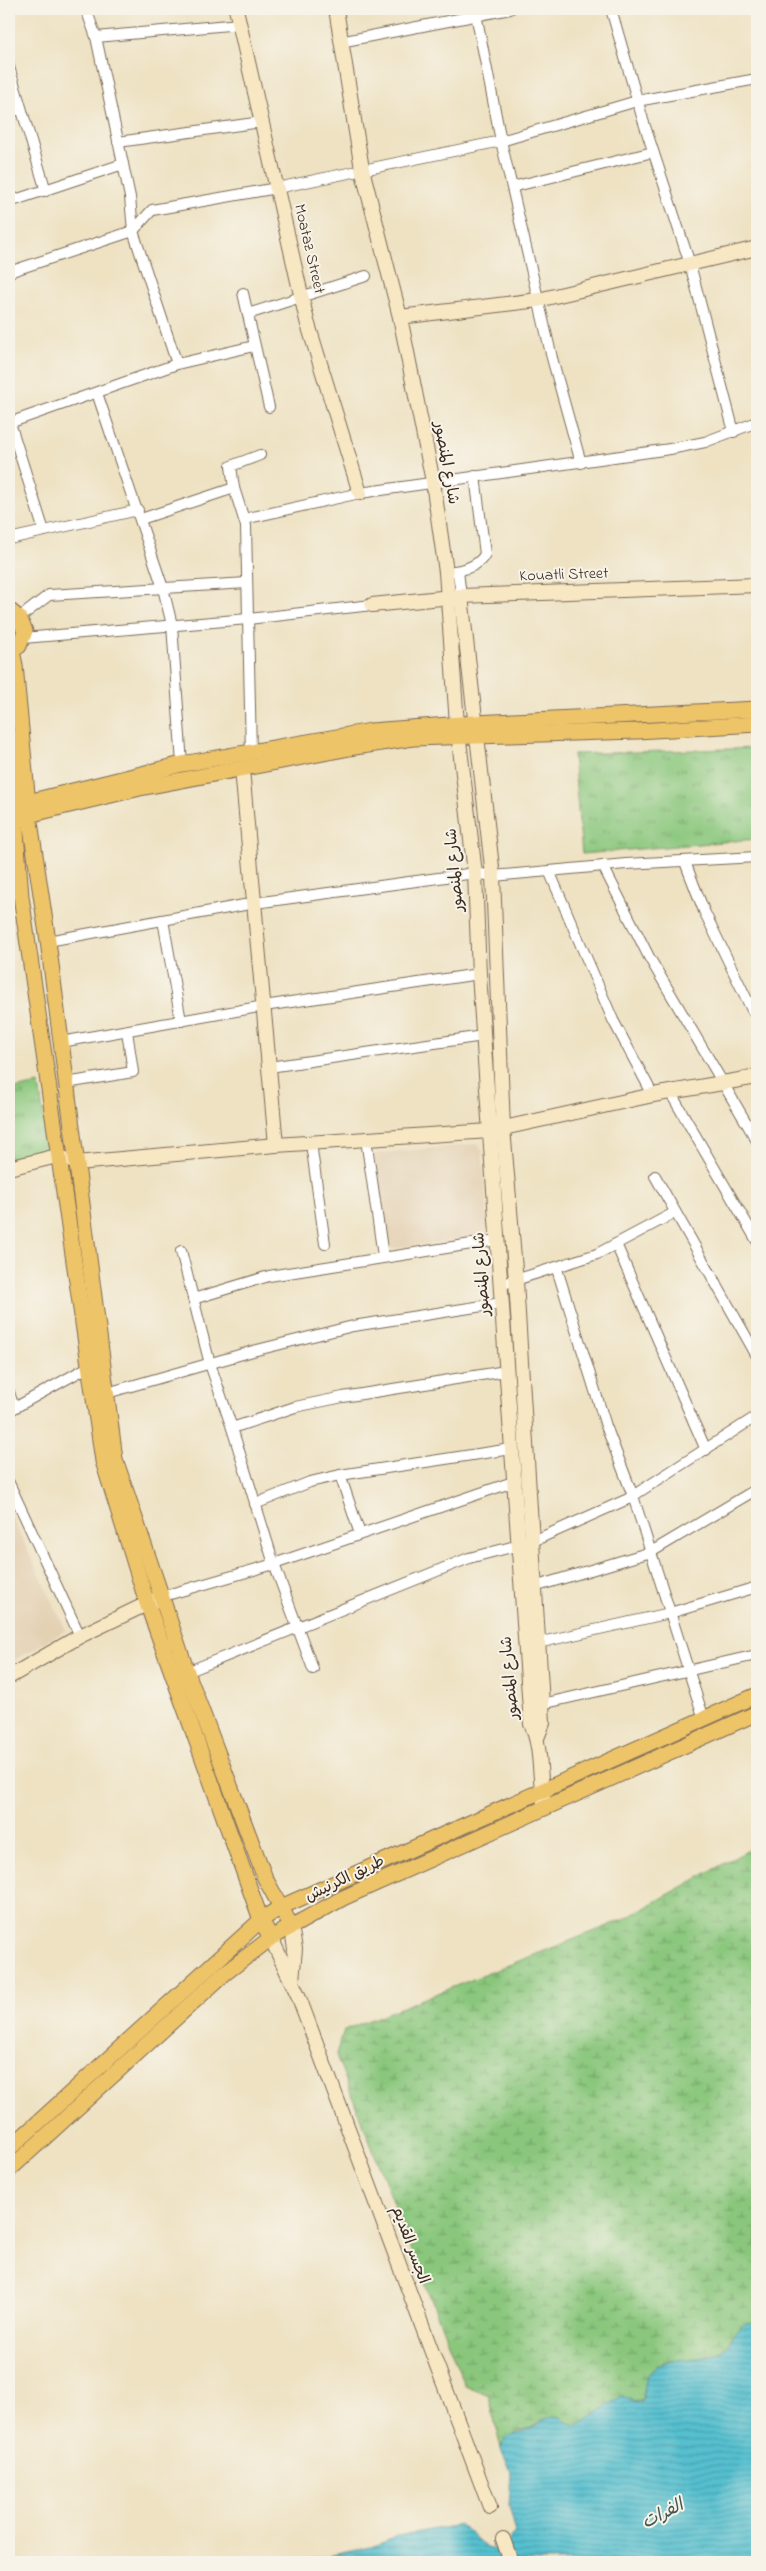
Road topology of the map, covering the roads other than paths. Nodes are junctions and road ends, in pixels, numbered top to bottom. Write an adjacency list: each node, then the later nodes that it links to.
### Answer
1 (86, 9): 8 (street)
2 (236, 9): 7 (street, Moataz Street)
3 (336, 9): 9 (street, شارع المنصور)
4 (510, 9): 6 (street)
5 (611, 9): 12 (street)
6 (475, 12): 9 (street); 16 (street)
7 (240, 24): 8 (street); 15 (street, Moataz Street)
8 (96, 37): 17 (street)
9 (340, 42): 20 (street, شارع المنصور)
10 (9, 67): 13 (street)
11 (757, 79): 12 (street)
12 (637, 101): 16 (street); 18 (street)
13 (21, 109): 14 (street); 23 (street)
14 (9, 112)
15 (262, 122): 17 (street); 22 (street, Moataz Street)
16 (501, 141): 20 (street); 21 (street)
17 (118, 142): 19 (street)
18 (653, 152): 21 (street); 27 (street)
19 (123, 164): 23 (street); 25 (street)
20 (362, 169): 22 (street); 34 (street, شارع المنصور)
21 (512, 187): 32 (street)
22 (277, 188): 25 (street); 31 (street, Moataz Street)
23 (46, 191): 24 (street)
24 (9, 202)
25 (133, 231): 28 (street); 36 (street)
26 (757, 248): 27 (street)
27 (690, 264): 32 (street); 41 (street)
28 (9, 272)
29 (366, 276): 31 (street)
30 (243, 293): 33 (street)
31 (302, 297): 33 (street); 47 (street, Moataz Street)
32 (538, 300): 34 (street); 43 (street)
33 (248, 314): 35 (street)
34 (400, 317): 45 (street, شارع المنصور)
35 (254, 346): 36 (street); 38 (street)
36 (177, 364): 37 (street)
37 (97, 392): 40 (street); 48 (street)
38 (269, 407)
39 (757, 422): 41 (street)
40 (10, 423): 50 (street)
41 (734, 432): 43 (street)
42 (260, 455): 46 (street)
43 (581, 463): 44 (street)
44 (475, 476): 45 (street); 52 (street)
45 (433, 482): 47 (street); 52 (street, شارع المنصور)
46 (234, 488): 48 (street); 49 (street)
47 (360, 493): 49 (street)
48 (139, 514): 50 (street); 55 (street)
49 (244, 519): 53 (street)
50 (44, 531): 51 (street)
51 (9, 539)
52 (452, 571): 56 (street, شارع المنصور)
53 (247, 583): 55 (street); 59 (street)
54 (757, 585): 56 (street, Kouatli Street)
55 (164, 588): 58 (street); 60 (street)
56 (454, 597): 57 (street, Kouatli Street); 65 (street, شارع المنصور); 66 (street, شارع المنصور)
57 (372, 605): 59 (street)
58 (14, 614): 61 (main road)
59 (248, 619): 60 (street); 68 (street)
60 (172, 625): 61 (street); 69 (street)
61 (23, 638): 62 (main road)
62 (10, 652): 71 (main road)
63 (757, 709): 66 (main road)
64 (757, 724): 66 (main road)
65 (458, 730): 66 (main road); 68 (main road); 70 (main road); 76 (street, شارع المنصور)
66 (475, 730): 77 (street, شارع المنصور)
67 (9, 741): 71 (main road)
68 (251, 753): 69 (main road)
69 (182, 764): 71 (main road)
70 (242, 768): 71 (main road); 81 (street)
71 (22, 810): 78 (main road); 79 (main road)
72 (757, 857): 73 (street)
73 (685, 862): 74 (street); 86 (street)
74 (603, 866): 75 (street); 94 (street)
75 (550, 872): 77 (street); 96 (street)
76 (475, 873): 77 (street); 81 (street); 84 (street, شارع المنصور)
77 (493, 876): 97 (street, شارع المنصور)
78 (39, 881): 79 (main road); 80 (main road); 83 (main road)
79 (14, 882): 80 (main road)
80 (15, 899): 102 (main road)
81 (254, 903): 82 (street); 85 (street)
82 (163, 920): 83 (street); 87 (street)
83 (48, 941): 90 (main road)
84 (479, 974): 85 (street); 89 (street, شارع المنصور)
85 (264, 1006): 87 (street); 91 (street)
86 (757, 1017)
87 (181, 1021): 88 (street)
88 (127, 1031): 90 (street); 93 (street)
89 (483, 1036): 91 (street); 97 (street, شارع المنصور)
90 (61, 1042): 93 (main road)
91 (269, 1067): 101 (street)
92 (757, 1077): 94 (street)
93 (66, 1083): 103 (main road)
94 (722, 1083): 95 (street); 99 (street)
95 (670, 1092): 96 (street); 108 (street)
96 (652, 1095): 97 (street)
97 (497, 1129): 98 (street); 107 (street, شارع المنصور); 114 (street, شارع المنصور)
98 (366, 1139): 100 (street); 112 (street)
99 (757, 1141)
100 (310, 1143): 101 (street); 109 (street)
101 (276, 1145): 103 (street)
102 (57, 1156): 103 (street); 104 (street); 120 (main road)
103 (77, 1163): 121 (main road)
104 (9, 1168)
105 (655, 1176): 106 (street)
106 (674, 1212): 110 (street); 118 (street)
107 (497, 1240): 112 (street); 115 (street, شارع المنصور)
108 (757, 1241)
109 (325, 1244)
110 (616, 1244): 113 (street); 129 (street)
111 (181, 1252): 116 (street)
112 (383, 1256): 116 (street)
113 (557, 1269): 114 (street); 134 (street)
114 (516, 1281): 115 (street); 137 (street, شارع المنصور)
115 (500, 1285): 117 (street, شارع المنصور)
116 (193, 1299): 119 (street)
117 (502, 1303): 119 (street); 122 (street, شارع المنصور)
118 (757, 1356)
119 (210, 1364): 124 (street); 127 (street)
120 (88, 1367): 121 (street); 125 (street); 142 (main road)
121 (104, 1370): 124 (main road)
122 (506, 1372): 127 (street); 128 (street, شارع المنصور)
123 (9, 1392): 125 (street)
124 (107, 1393): 142 (main road)
125 (12, 1409)
126 (757, 1416): 129 (street)
127 (232, 1428): 135 (street)
128 (511, 1449): 130 (street); 131 (street, شارع المنصور)
129 (706, 1450): 134 (street)
130 (340, 1475): 135 (street); 136 (street)
131 (513, 1482): 136 (street); 137 (street, شارع المنصور)
132 (9, 1483): 145 (street)
133 (757, 1489): 138 (street)
134 (633, 1496): 137 (street); 138 (street)
135 (255, 1504): 139 (street)
136 (360, 1534): 139 (street)
137 (524, 1543): 140 (street, شارع المنصور); 144 (street); 146 (street, شارع المنصور)
138 (651, 1552): 140 (street); 143 (street)
139 (274, 1564): 142 (street); 144 (street)
140 (534, 1587): 146 (street, شارع المنصور)
141 (757, 1587): 143 (street)
142 (154, 1600): 145 (street); 150 (main road); 162 (main road)
143 (670, 1613): 146 (street); 149 (street)
144 (297, 1627): 148 (street); 150 (street)
145 (80, 1636): 151 (street)
146 (531, 1644): 153 (street, شارع المنصور); 156 (street, شارع المنصور)
147 (752, 1656): 149 (street)
148 (312, 1669)
149 (688, 1671): 153 (street); 155 (street)
150 (187, 1672): 161 (main road)
151 (9, 1677)
152 (757, 1696): 155 (main road, طريق الكرنيش)
153 (542, 1704): 156 (street, شارع المنصور)
154 (757, 1713): 158 (main road, طريق الكرنيش)
155 (704, 1719): 157 (main road, طريق الكرنيش)
156 (538, 1738): 157 (street, شارع المنصور)
157 (541, 1791): 158 (street, شارع المنصور); 159 (main road, طريق الكرنيش)
158 (545, 1807): 160 (main road, طريق الكرنيش)
159 (468, 1824): 160 (main road); 161 (main road, طريق الكرنيش)
160 (473, 1840): 163 (main road, طريق الكرنيش)
161 (281, 1907): 162 (main road, طريق الكرنيش); 163 (main road)
162 (261, 1920): 164 (main road); 166 (main road, طريق الكرنيش)
163 (291, 1926): 164 (main road, طريق الكرنيش); 165 (street)
164 (271, 1938): 165 (street, الجسر القديم); 167 (main road, طريق الكرنيش)
165 (292, 1981): 168 (street, الجسر القديم)
166 (9, 2149)
167 (9, 2170)
168 (490, 2507)
169 (502, 2539): 170 (street)
170 (511, 2562)

